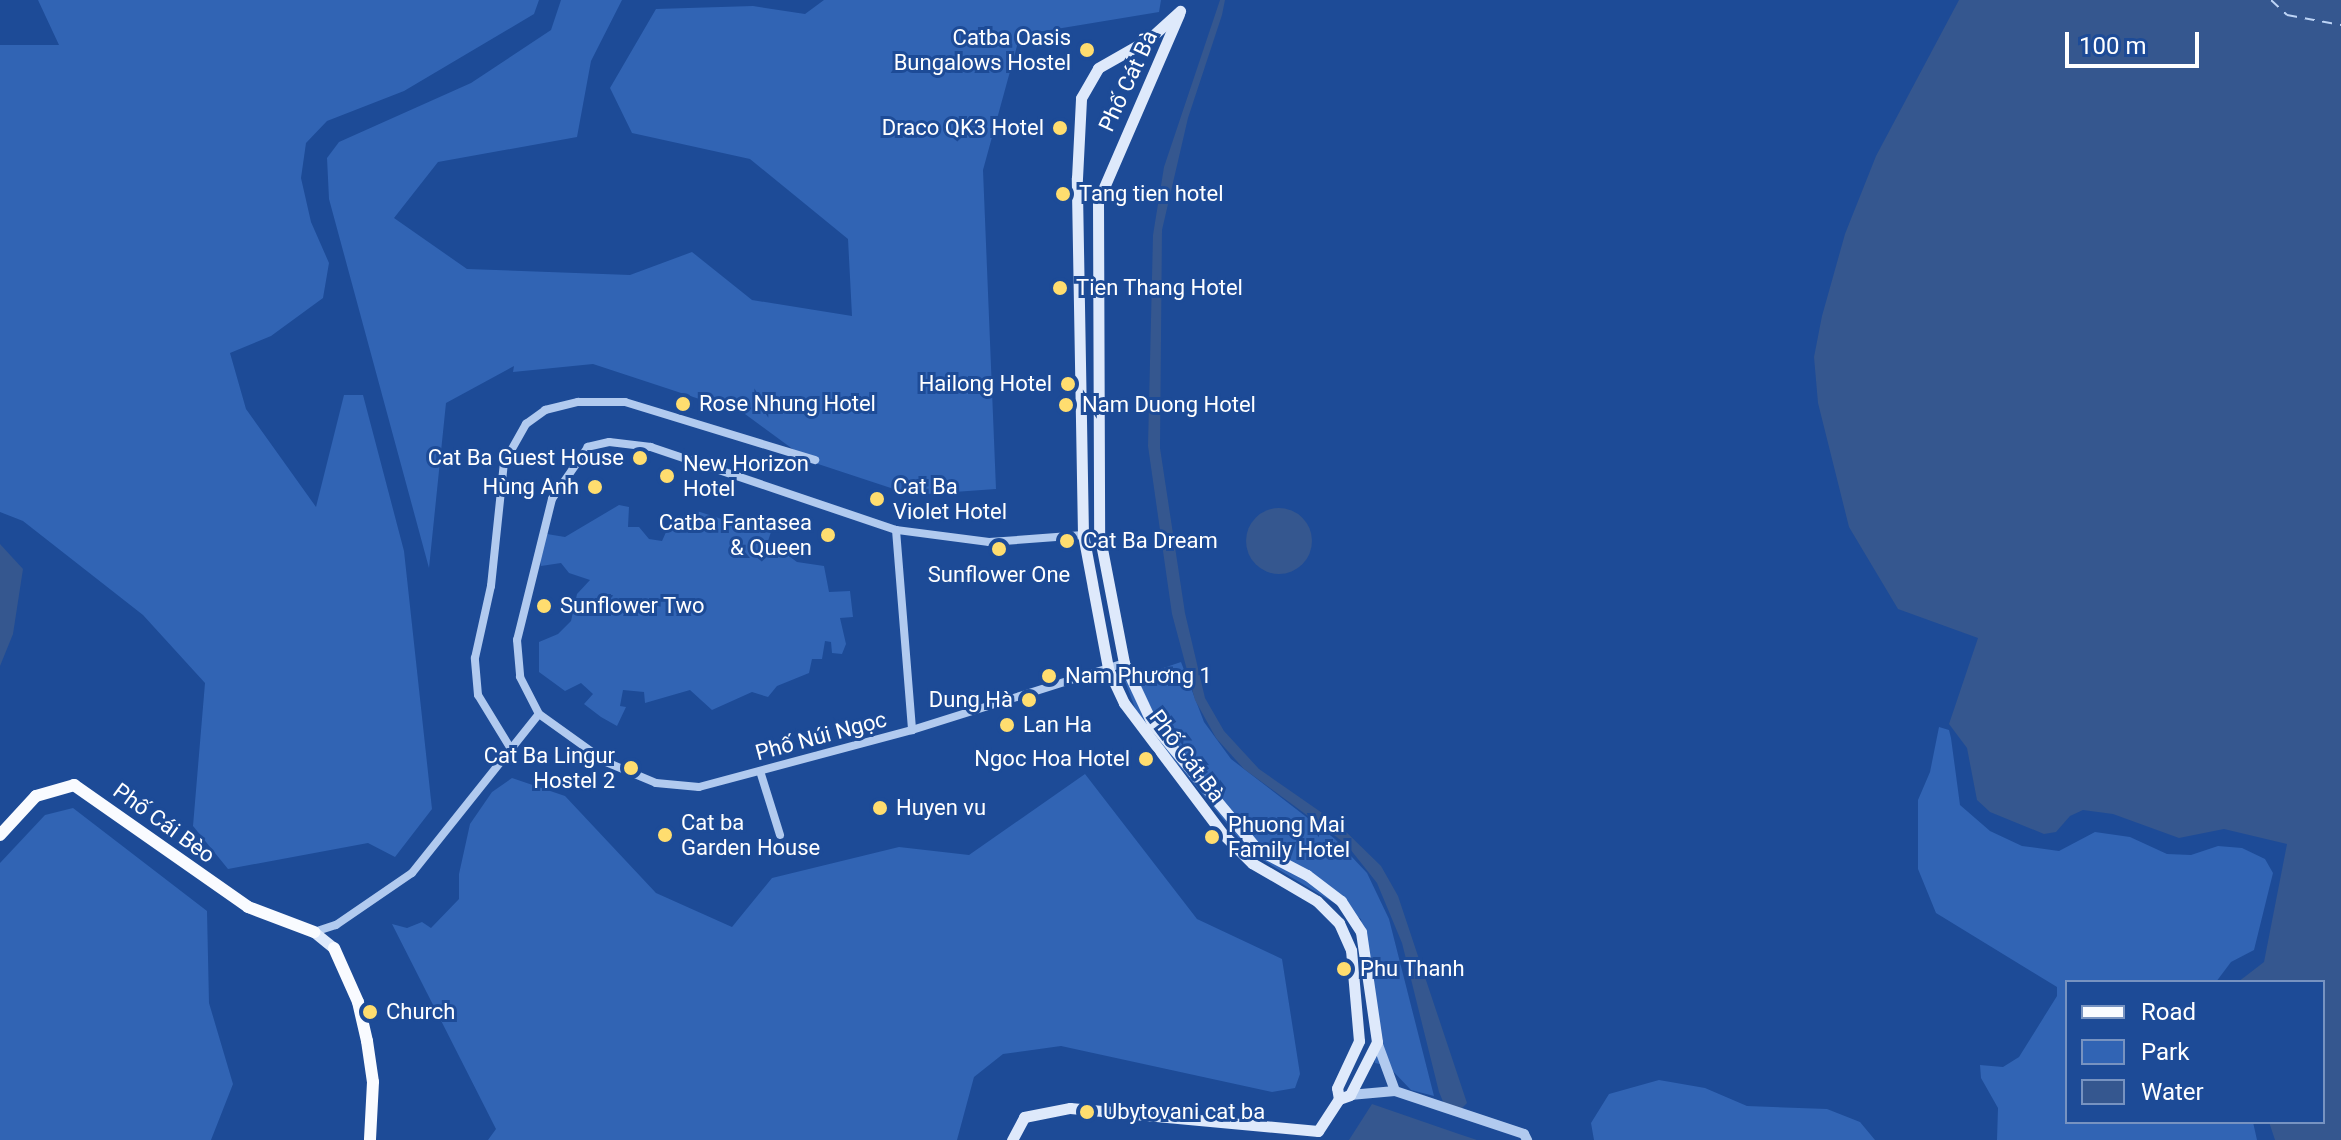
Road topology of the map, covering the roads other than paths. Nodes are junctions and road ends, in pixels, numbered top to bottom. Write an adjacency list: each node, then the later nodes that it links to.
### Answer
1 (1180, 6): 2 (main road, Phố Cát Bà); 3 (main road, Phố Cát Bà)
2 (1081, 347): 3 (main road); 7 (main road, Phố Cát Bà)
3 (1097, 347): 6 (main road, Phố Cát Bà)
4 (815, 460): 12 (street)
5 (896, 530): 7 (street, Phố Núi Ngọc); 10 (street, Phố Núi Ngọc); 11 (street)
6 (1099, 533): 7 (street); 8 (main road, Phố Cát Bà)
7 (1083, 535): 9 (main road, Phố Cát Bà)
8 (1124, 663): 9 (street, Phố Núi Ngọc); 14 (main road, Phố Cát Bà)
9 (1108, 668): 11 (street, Phố Núi Ngọc); 15 (main road, Phố Cát Bà)
10 (539, 714): 12 (street); 13 (street, Phố Núi Ngọc)
11 (912, 730): 13 (street, Phố Núi Ngọc)
12 (511, 749): 20 (street)
13 (760, 771): 17 (street)
14 (1223, 810): 15 (main road); 18 (main road, Phố Cát Bà)
15 (1211, 820): 19 (main road, Phố Cát Bà)
16 (0, 835): 21 (main road, Phố Cái Bèo)
17 (780, 835)
18 (1351, 916): 19 (main road); 24 (main road, Phố Cát Bà)
19 (1339, 923): 23 (main road, Phố Cát Bà)
20 (336, 925): 21 (street); 22 (street, Phố Cái Bèo)
21 (314, 932): 22 (main road, Phố Cái Bèo)
22 (334, 948): 28 (main road, Phố Cái Bèo)
23 (1359, 1041): 24 (main road); 26 (main road)
24 (1377, 1042): 25 (street); 26 (main road)
25 (1395, 1091): 26 (street); 30 (street)
26 (1344, 1097): 27 (main road)
27 (1318, 1135): 29 (main road)
28 (370, 1140)
29 (1012, 1140)
30 (1527, 1140)

